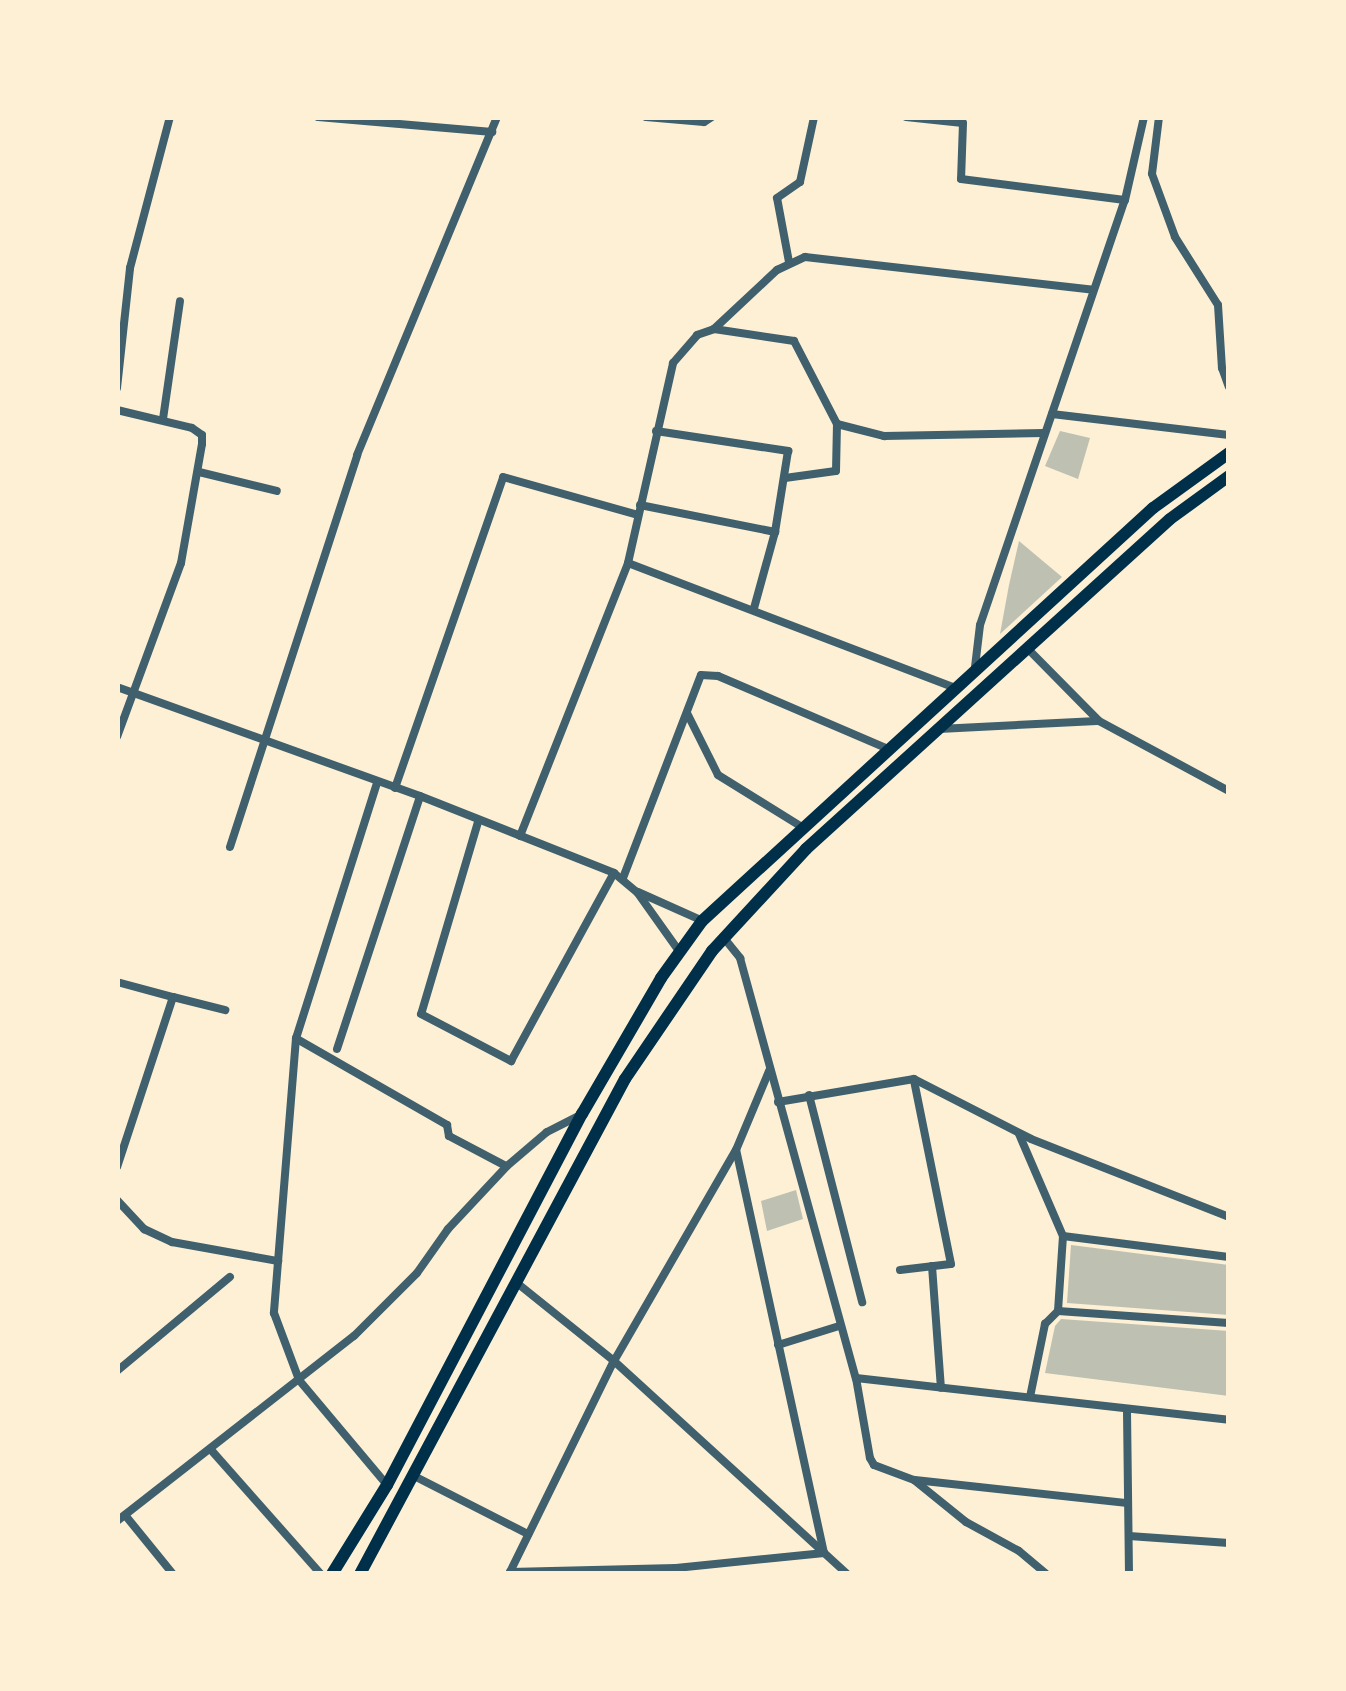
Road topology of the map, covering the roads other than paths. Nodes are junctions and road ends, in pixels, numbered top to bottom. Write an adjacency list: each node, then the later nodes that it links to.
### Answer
1 (170, 117): 18 (street)
2 (318, 117): 10 (street)
3 (496, 117): 11 (street)
4 (646, 117): 5 (street)
5 (712, 117)
6 (814, 117): 13 (street)
7 (906, 117): 12 (street)
8 (1144, 117): 12 (street)
9 (1159, 117): 17 (street)
10 (356, 119): 11 (street)
11 (492, 132): 44 (street)
12 (1125, 200): 14 (street)
13 (789, 262): 14 (street); 16 (street)
14 (1093, 290): 20 (street)
15 (180, 301): 21 (street)
16 (713, 329): 22 (street); 23 (street)
17 (1229, 387)
18 (117, 388)
19 (117, 410): 21 (street)
20 (1052, 414): 24 (street); 25 (street)
21 (163, 419): 27 (street)
22 (837, 424): 24 (street); 29 (street)
23 (656, 431): 29 (street); 31 (street)
24 (1044, 433): 36 (street)
25 (1229, 435)
26 (1229, 452): 36 (main road)
27 (199, 472): 30 (street); 39 (street)
28 (1229, 476): 35 (main road)
29 (785, 478): 32 (street)
30 (278, 491)
31 (639, 510): 32 (street); 33 (street); 47 (street)
32 (775, 532): 34 (street)
33 (628, 563): 34 (street); 54 (street)
34 (754, 608): 38 (street)
35 (1028, 649): 41 (street); 42 (main road)
36 (975, 668): 38 (main road)
37 (117, 687): 39 (street)
38 (952, 687): 45 (main road)
39 (133, 693): 43 (street); 44 (street)
40 (687, 711): 45 (street); 53 (street); 56 (street)
41 (1099, 721): 42 (street); 48 (street)
42 (939, 729): 51 (main road)
43 (117, 737)
44 (263, 740): 46 (street); 55 (street)
45 (886, 748): 50 (main road)
46 (376, 783): 47 (street); 64 (street)
47 (395, 788): 49 (street)
48 (1229, 791)
49 (420, 796): 52 (street); 65 (street)
50 (827, 803): 51 (main road); 53 (main road)
51 (841, 817): 59 (main road)
52 (478, 822): 54 (street); 56 (street)
53 (802, 826): 58 (main road)
54 (520, 836): 56 (street)
55 (230, 847)
56 (618, 875): 57 (street)
57 (638, 892): 58 (street); 60 (street)
58 (702, 921): 60 (main road)
59 (723, 937): 66 (street); 83 (main road)
60 (679, 951): 70 (main road)
61 (117, 982): 62 (street)
62 (172, 997): 63 (street); 74 (street)
63 (225, 1010)
64 (296, 1038): 73 (street); 79 (street)
65 (337, 1049)
66 (770, 1069): 69 (street); 72 (street)
67 (914, 1079): 68 (street); 71 (street); 80 (street)
68 (809, 1095): 69 (street); 84 (street)
69 (778, 1102): 87 (street)
70 (582, 1114): 73 (street); 100 (main road)
71 (1019, 1133): 76 (street); 77 (street)
72 (736, 1150): 88 (street); 89 (street)
73 (506, 1166): 92 (street)
74 (117, 1167)
75 (117, 1200): 79 (street)
76 (1229, 1216)
77 (1064, 1236): 78 (street); 85 (street)
78 (1229, 1256)
79 (278, 1261): 92 (street)
80 (932, 1267): 81 (street); 93 (street)
81 (901, 1270)
82 (230, 1277): 90 (street)
83 (517, 1283): 89 (street); 98 (main road)
84 (862, 1302)
85 (1058, 1311): 86 (street); 94 (street)
86 (1229, 1323)
87 (839, 1326): 88 (street); 91 (street)
88 (778, 1345): 106 (street)
89 (614, 1361): 103 (street); 106 (street)
90 (117, 1371)
91 (856, 1378): 93 (street); 99 (street)
92 (299, 1380): 97 (street); 100 (street)
93 (940, 1388): 94 (street)
94 (1030, 1397): 95 (street)
95 (1127, 1411): 96 (street); 101 (street)
96 (1229, 1420)
97 (212, 1451): 102 (street); 109 (street)
98 (416, 1477): 103 (street); 111 (main road)
99 (914, 1480): 101 (street); 113 (street)
100 (387, 1485): 110 (main road)
101 (1128, 1503): 104 (street)
102 (121, 1518): 108 (street)
103 (528, 1534): 107 (street)
104 (1130, 1536): 105 (street); 114 (street)
105 (1229, 1543)
106 (824, 1553): 107 (street); 112 (street)
107 (509, 1573)
108 (173, 1574)
109 (321, 1574)
110 (332, 1574)
111 (360, 1574)
112 (847, 1574)
113 (1046, 1574)
114 (1129, 1574)

